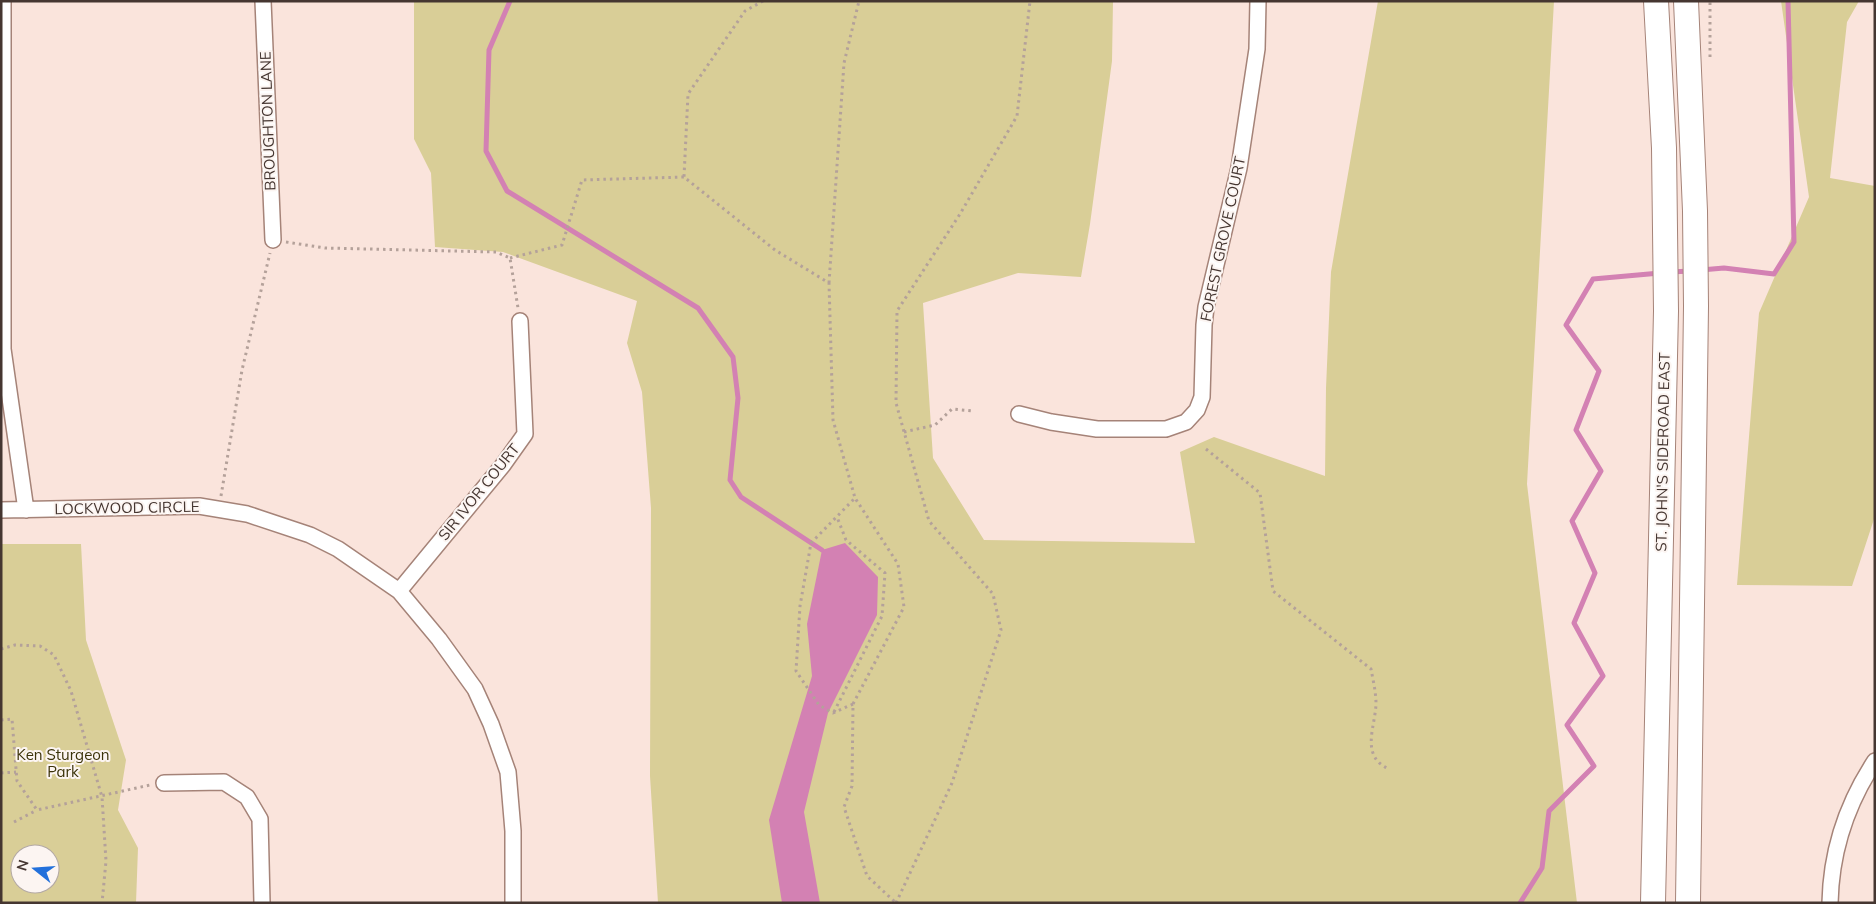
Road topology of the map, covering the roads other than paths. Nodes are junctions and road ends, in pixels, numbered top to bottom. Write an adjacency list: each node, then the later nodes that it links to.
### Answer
1 (3, 1): 10 (street)
2 (263, 1): 6 (street, BROUGHTON LANE)
3 (1258, 1): 8 (street, FOREST GROVE COURT)
4 (1656, 1): 16 (main road, ST. JOHN'S SIDEROAD EAST)
5 (1686, 1): 17 (main road, ST. JOHN'S SIDEROAD EAST)
6 (273, 240)
7 (520, 321): 11 (street, SIR IVOR COURT)
8 (1019, 414)
9 (1, 510): 10 (street, LOCKWOOD CIRCLE)
10 (26, 510): 11 (street, LOCKWOOD CIRCLE)
11 (399, 591): 15 (street, LOCKWOOD CIRCLE)
12 (1875, 761): 18 (street)
13 (164, 782): 14 (street)
14 (262, 903)
15 (513, 903)
16 (1653, 903)
17 (1688, 903)
18 (1830, 903)

